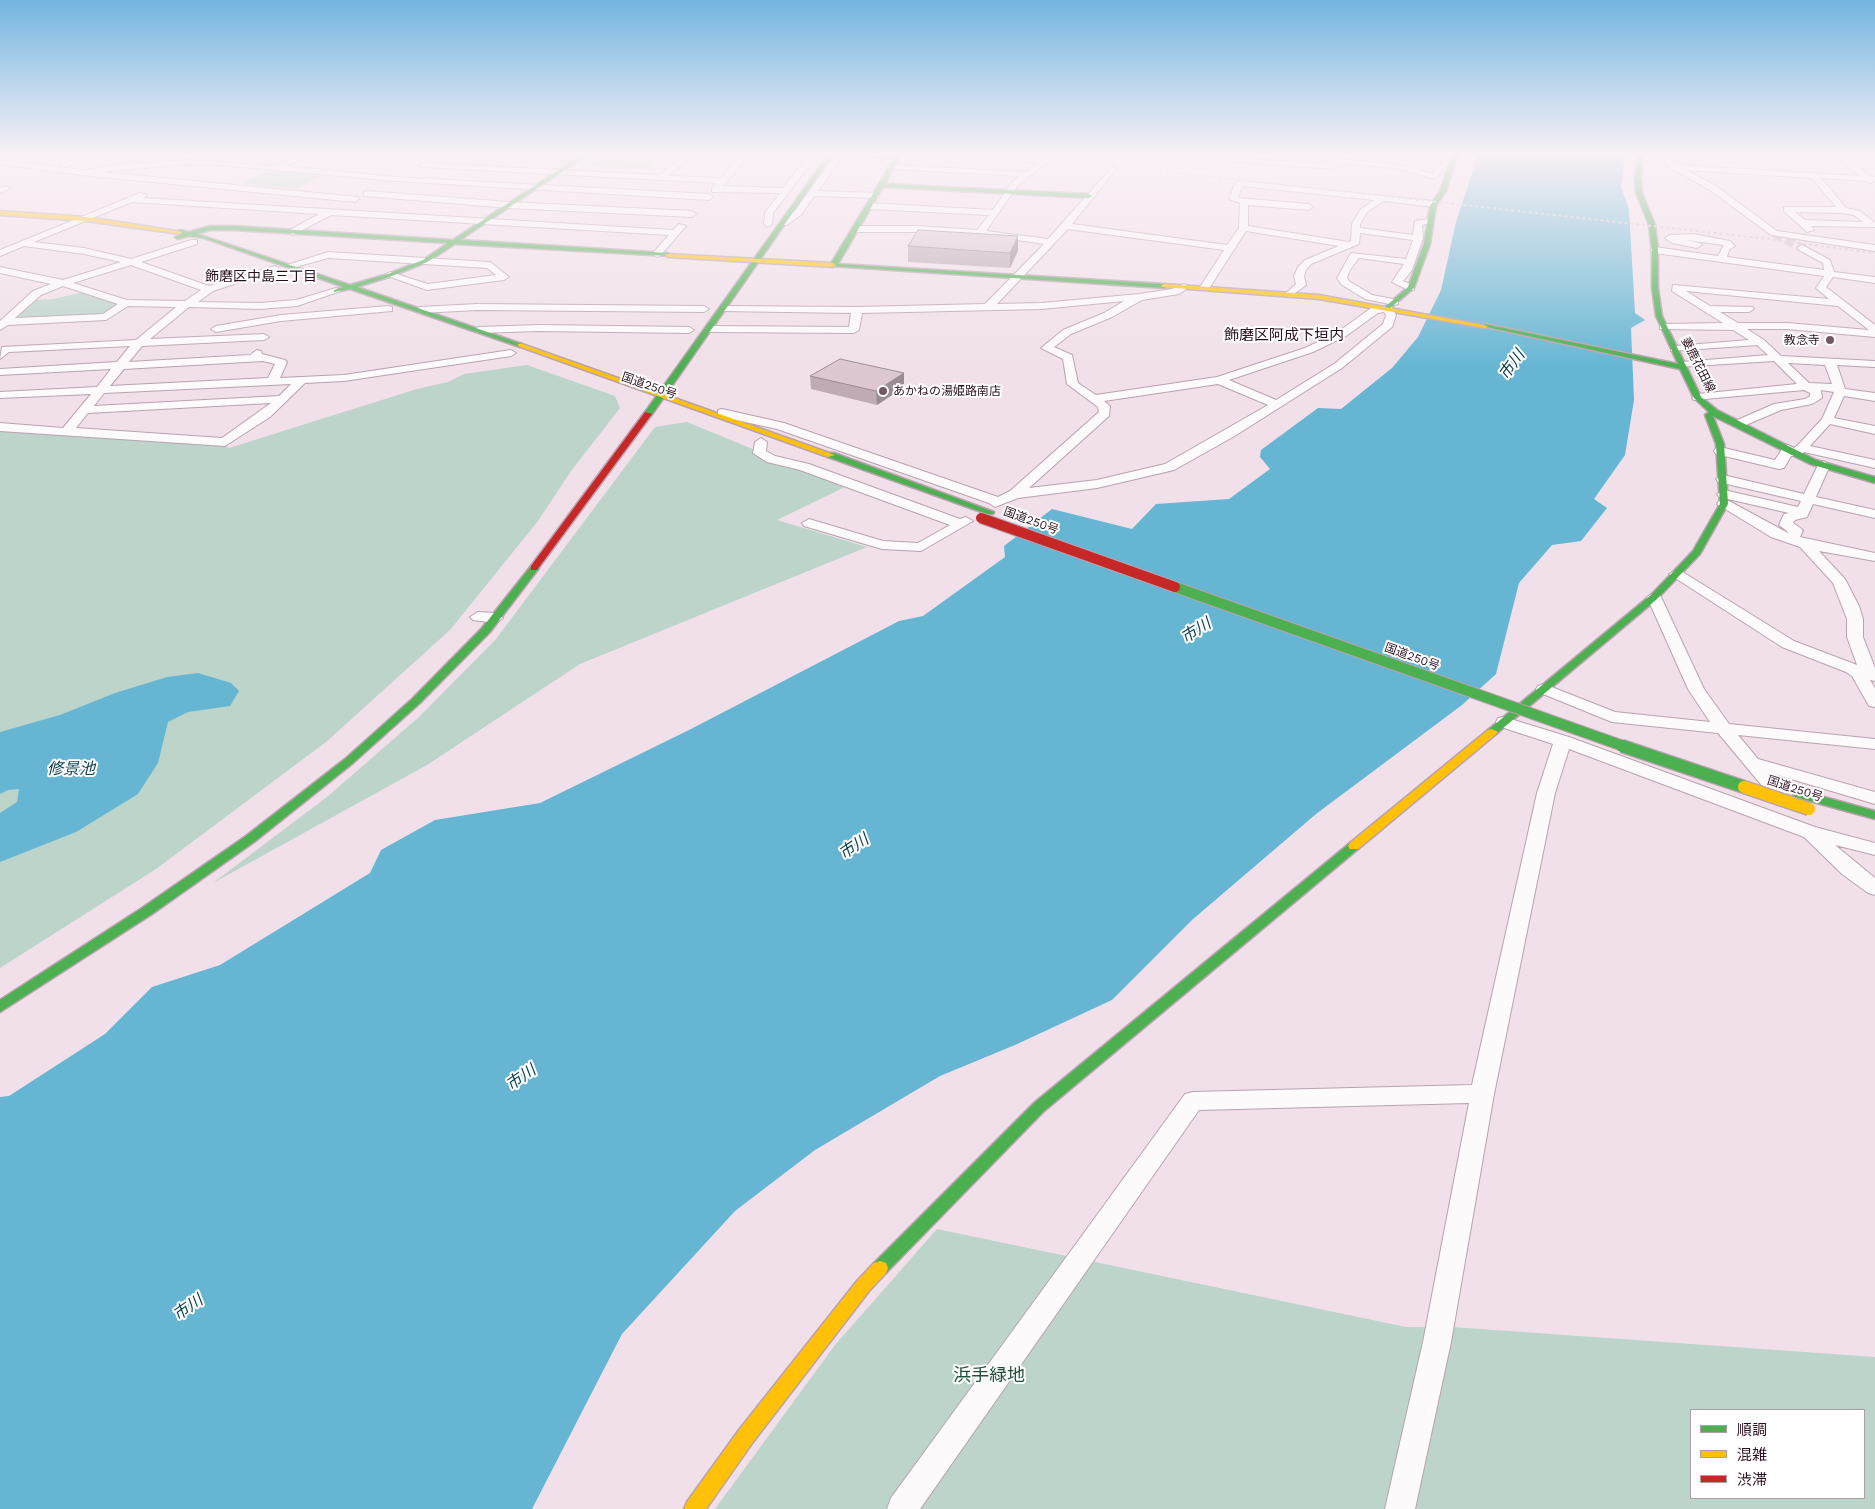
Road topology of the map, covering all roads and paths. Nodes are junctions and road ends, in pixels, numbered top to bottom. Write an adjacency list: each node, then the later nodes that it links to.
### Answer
1 (69, 225): 31 (street)
2 (94, 225): 26 (main road, 国道250号)
3 (125, 225): 26 (main road, 国道250号)
4 (305, 225): 22 (street)
5 (478, 225): 29 (main road)
6 (555, 225): 23 (street)
7 (682, 225): 23 (street)
8 (767, 225): 25 (main road)
9 (782, 225): 43 (main road)
10 (858, 225): 20 (main road)
11 (985, 225): 24 (street)
12 (1356, 225): 21 (street)
13 (1418, 225): 27 (street)
14 (1430, 225): 63 (main road)
15 (1652, 225): 38 (main road, 妻鹿花田線)
16 (1764, 225): 28 (street)
17 (1805, 225): 28 (street)
18 (1066, 226): 30 (street); 34 (street)
19 (1243, 228): 32 (street); 34 (street)
20 (856, 230): 24 (street); 47 (main road)
21 (1356, 230): 27 (street); 32 (street)
22 (293, 232): 26 (main road, 国道250号); 29 (main road, 国道250号)
23 (676, 233): 40 (street)
24 (980, 233): 30 (street)
25 (759, 235)
26 (187, 237): 44 (street); 48 (main road, 国道250号); 49 (main road, 国道250号)
27 (1418, 238): 46 (street)
28 (1820, 239): 37 (street)
29 (454, 242): 40 (main road, 国道250号); 45 (main road)
30 (1050, 242): 55 (street)
31 (23, 244): 39 (street); 44 (street)
32 (1347, 244): 69 (street)
33 (750, 247): 41 (main road)
34 (1229, 248): 61 (street)
35 (1725, 248): 35 (street); 42 (street)
36 (1802, 248): 53 (street)
37 (1875, 248)
38 (1655, 250): 42 (street); 91 (main road, 妻鹿花田線)
39 (0, 253)
40 (657, 254): 41 (main road, 国道250号)
41 (741, 259): 43 (main road, 国道250号); 51 (main road)
42 (1722, 259): 53 (street)
43 (758, 260): 47 (main road, 国道250号); 81 (main road)
44 (130, 261): 58 (street); 67 (street)
45 (425, 261): 48 (street); 54 (main road); 54 (street)
46 (1409, 262): 63 (street); 76 (street)
47 (835, 264): 55 (main road, 国道250号)
48 (292, 265): 59 (main road, 国道250号)
49 (276, 269): 67 (street); 68 (main road, 国道250号)
50 (0, 270): 52 (street)
51 (733, 272)
52 (16, 273): 56 (street); 58 (street)
53 (1830, 274): 57 (street); 64 (street)
54 (390, 276): 59 (main road)
55 (1020, 276): 60 (main road, 国道250号); 77 (street)
56 (0, 280)
57 (1875, 280)
58 (62, 283): 73 (street); 88 (street)
59 (352, 287): 68 (main road); 84 (main road, 国道250号)
60 (1184, 287): 61 (main road, 国道250号); 72 (street)
61 (1205, 287): 69 (main road, 国道250号)
62 (1875, 287): 66 (street)
63 (1411, 288): 76 (main road)
64 (1822, 288): 65 (street); 74 (street)
65 (1838, 288)
66 (1854, 288)
67 (209, 289): 75 (street)
68 (336, 291): 75 (street); 79 (main road, 国道250号)
69 (1290, 294): 76 (main road, 国道250号)
70 (1742, 294): 74 (street); 82 (street); 83 (street)
71 (714, 297): 80 (main road)
72 (1139, 297): 77 (street); 124 (street)
73 (126, 303): 75 (street); 88 (street)
74 (1838, 303): 86 (street)
75 (187, 304): 97 (street)
76 (1390, 305): 111 (main road, 国道250号); 113 (street); 126 (street)
77 (988, 307): 85 (street)
78 (551, 308): 80 (street); 84 (street); 93 (street)
79 (388, 309): 92 (street); 103 (main road, 国道250号)
80 (704, 309): 95 (main road)
81 (724, 309): 85 (street); 96 (main road)
82 (1709, 309): 83 (street); 89 (street)
83 (1749, 309): 90 (street)
84 (420, 310): 94 (main road, 国道250号)
85 (857, 310): 96 (street)
86 (1857, 315): 87 (street); 98 (street)
87 (1875, 316)
88 (3, 324)
89 (1734, 325): 90 (street); 91 (street); 100 (street)
90 (1762, 325): 98 (street)
91 (1664, 326): 104 (main road, 妻鹿花田線)
92 (235, 327): 97 (street); 99 (street)
93 (539, 328): 94 (street); 95 (street); 103 (street)
94 (478, 330): 103 (main road, 国道250号)
95 (688, 330): 102 (main road)
96 (710, 330): 123 (main road)
97 (153, 331): 101 (street)
98 (1874, 335)
99 (264, 337): 101 (street); 106 (street)
100 (1760, 342): 104 (street); 107 (street)
101 (139, 343): 105 (street); 110 (street)
102 (678, 345)
103 (516, 349): 114 (street); 123 (main road, 国道250号)
104 (1675, 349): 111 (main road, 妻鹿花田線)
105 (0, 356)
106 (262, 358): 110 (street); 115 (street)
107 (1777, 358): 108 (street); 111 (street); 116 (street)
108 (1830, 362): 109 (street); 117 (street)
109 (1875, 364)
110 (120, 365): 112 (street); 118 (street)
111 (1682, 366): 121 (main road, 妻鹿花田線)
112 (0, 372)
113 (1219, 380): 124 (street); 126 (street)
114 (301, 381): 115 (street); 122 (street)
115 (272, 382): 118 (street)
116 (1806, 386): 117 (street); 121 (street); 125 (street)
117 (1840, 390): 120 (street); 127 (street)
118 (99, 391): 119 (street); 128 (street)
119 (0, 395)
120 (1875, 397)
121 (1698, 398): 130 (main road, 妻鹿花田線)
122 (282, 399): 128 (street); 135 (street)
123 (659, 399): 129 (main road, 国道250号); 136 (main road, 国道250号); 167 (main road)
124 (1093, 399): 143 (street)
125 (1812, 399): 127 (street); 132 (street)
126 (1276, 404): 143 (street)
127 (1834, 404): 131 (street)
128 (84, 410): 135 (street)
129 (709, 412): 146 (street)
130 (1714, 412): 132 (main road, 妻鹿花田線); 138 (main road)
131 (1827, 420): 134 (street); 137 (street)
132 (1740, 424): 137 (main road, 妻鹿花田線)
133 (0, 426): 135 (street)
134 (1875, 430)
135 (67, 431)
136 (761, 442): 146 (main road, 国道250号); 148 (street)
137 (1795, 450): 138 (street); 139 (street); 140 (main road, 妻鹿花田線)
138 (1720, 451): 141 (main road)
139 (1875, 464)
140 (1824, 465): 142 (main road, 妻鹿花田線); 144 (street)
141 (1723, 479): 144 (street); 145 (main road)
142 (1875, 480)
143 (1015, 494): 146 (street)
144 (1810, 498): 147 (street); 149 (street)
145 (1724, 499): 149 (street); 149 (street); 151 (main road)
146 (991, 508): 162 (main road, 国道250号, bridge); 163 (main road, 国道250号)
147 (1875, 514)
148 (809, 523)
149 (1803, 527): 150 (street); 153 (street)
150 (1875, 556)
151 (1676, 574): 152 (main road); 155 (street)
152 (1654, 597): 154 (main road); 157 (street)
153 (1875, 676)
154 (1544, 689): 156 (main road); 157 (street)
155 (1875, 702)
156 (1504, 722): 158 (street); 169 (main road)
157 (1723, 728): 159 (street); 160 (street)
158 (1563, 741): 164 (street); 168 (street)
159 (1875, 744)
160 (1754, 764): 161 (street); 164 (street)
161 (1875, 798)
162 (1814, 810)
163 (1875, 815)
164 (1809, 832): 165 (street); 166 (street)
165 (1875, 849)
166 (1875, 888)
167 (0, 1008)
168 (1482, 1094): 170 (street); 171 (street)
169 (694, 1509)
170 (902, 1509)
171 (1400, 1509)

